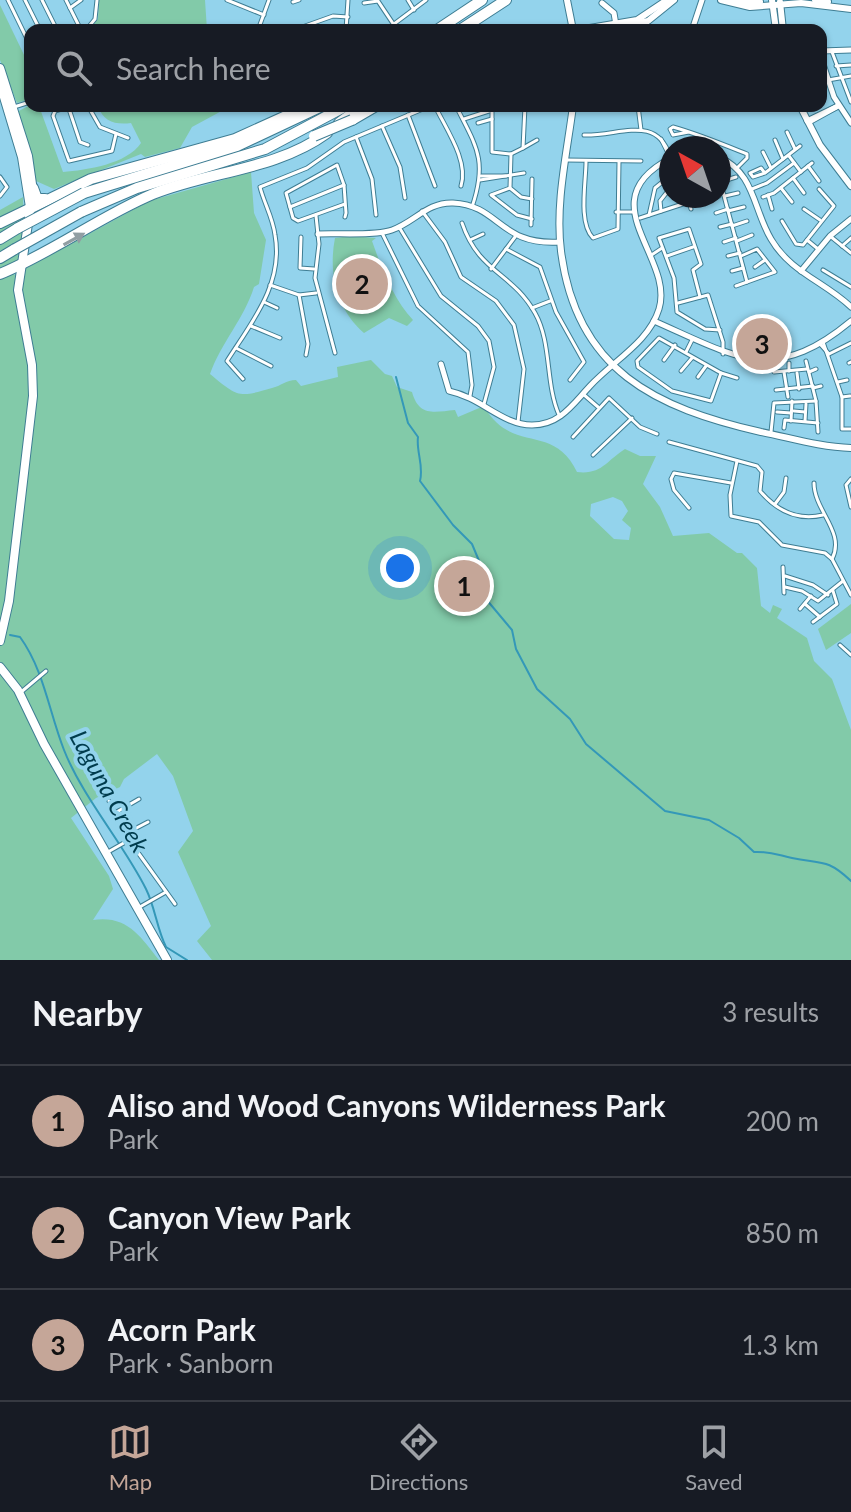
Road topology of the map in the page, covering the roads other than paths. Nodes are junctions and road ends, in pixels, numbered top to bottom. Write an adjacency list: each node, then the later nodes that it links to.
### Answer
1 (8, 0): 52 (street)
2 (25, 0): 33 (street)
3 (42, 0): 34 (street)
4 (66, 0): 28 (street)
5 (81, 0): 28 (street)
6 (97, 0): 36 (street)
7 (227, 0): 27 (street)
8 (242, 0): 27 (street)
9 (269, 0): 31 (street)
10 (299, 0): 25 (street)
11 (348, 0): 32 (street)
12 (408, 0): 30 (street)
13 (426, 0): 30 (street)
14 (482, 0): 42 (highway)
15 (506, 0): 43 (highway)
16 (569, 0): 44 (main road); 45 (main road)
17 (667, 0): 47 (main road)
18 (674, 0): 48 (main road)
19 (700, 0): 49 (street)
20 (721, 0): 24 (main road)
21 (734, 0): 24 (main road)
22 (815, 0): 29 (main road)
23 (601, 1): 46 (street)
24 (776, 1): 29 (main road); 50 (main road); 51 (main road)
25 (293, 2)
26 (364, 3): 40 (street)
27 (240, 6): 31 (street)
28 (70, 8): 35 (street)
29 (851, 8)
30 (414, 10): 41 (street)
31 (264, 15): 37 (street)
32 (348, 17): 38 (street); 39 (street)
33 (37, 24)
34 (54, 24)
35 (80, 24)
36 (90, 24)
37 (260, 24)
38 (311, 24)
39 (347, 24)
40 (393, 24)
41 (395, 24)
42 (446, 24)
43 (471, 24)
44 (576, 24)
45 (576, 24)
46 (615, 24)
47 (628, 24)
48 (636, 24)
49 (694, 24)
50 (776, 24)
51 (782, 24)
52 (24, 33)
53 (851, 50): 54 (street)
54 (827, 51)
55 (832, 52): 57 (street)
56 (851, 65): 57 (street)
57 (836, 66): 61 (street)
58 (0, 68): 66 (main road)
59 (851, 76): 61 (street)
60 (827, 77): 62 (street)
61 (839, 77): 62 (street); 64 (street)
62 (828, 80): 65 (street)
63 (0, 84): 66 (main road)
64 (851, 102)
65 (838, 106): 85 (street); 91 (street)
66 (7, 109): 138 (main road); 154 (main road)
67 (55, 112): 96 (street)
68 (70, 112): 103 (street)
69 (91, 112): 96 (street)
70 (295, 112): 150 (highway)
71 (309, 112): 192 (highway, bridge)
72 (335, 112): 110 (highway)
73 (353, 112): 210 (highway, one-way to 73)
74 (366, 112): 110 (highway, bridge)
75 (416, 112): 86 (street)
76 (435, 112): 136 (street)
77 (460, 112): 87 (street)
78 (477, 112): 87 (street)
79 (492, 112): 88 (street)
80 (525, 112): 105 (street)
81 (572, 112): 112 (main road)
82 (639, 112): 93 (street)
83 (803, 112): 89 (main road)
84 (826, 112): 89 (street)
85 (827, 112)
86 (408, 115): 92 (street); 135 (street)
87 (464, 119): 126 (street)
88 (492, 119): 90 (street); 108 (street)
89 (807, 122): 137 (main road)
90 (478, 123)
91 (851, 123)
92 (382, 126): 99 (street); 149 (street)
93 (641, 130): 97 (street); 98 (street)
94 (689, 132): 119 (street)
95 (787, 132): 106 (street)
96 (116, 134): 100 (street)
97 (584, 135)
98 (660, 136)
99 (356, 137): 168 (street); 220 (street)
100 (128, 138)
101 (537, 140): 105 (street)
102 (775, 140): 111 (street)
103 (88, 145)
104 (800, 146): 106 (street)
105 (523, 148): 108 (street)
106 (795, 149): 109 (street)
107 (763, 152): 120 (street)
108 (511, 154): 123 (street)
109 (788, 155): 111 (street); 116 (street)
110 (247, 156): 208 (highway, bridge)
111 (783, 159): 120 (street)
112 (566, 160): 114 (street); 196 (main road)
113 (641, 161): 115 (street)
114 (586, 162): 115 (street); 165 (street)
115 (619, 162): 165 (street)
116 (794, 163): 121 (street); 132 (street)
117 (731, 164): 119 (street)
118 (659, 167): 130 (street)
119 (737, 168): 142 (street)
120 (771, 168): 132 (street)
121 (801, 172): 128 (street); 131 (street)
122 (524, 173): 123 (street)
123 (509, 176): 126 (street); 139 (street)
124 (0, 177): 148 (street)
125 (736, 177): 127 (street)
126 (480, 178): 156 (street)
127 (731, 178)
128 (793, 178): 141 (street); 146 (street)
129 (532, 179): 151 (street)
130 (644, 181): 140 (street); 166 (street)
131 (819, 181)
132 (769, 182): 142 (street); 145 (street)
133 (344, 185): 153 (street); 155 (street); 155 (street)
134 (659, 185): 140 (street)
135 (435, 186)
136 (461, 186)
137 (851, 186)
138 (33, 188): 150 (highway); 154 (main road)
139 (510, 188): 151 (street); 173 (street)
140 (655, 188): 169 (street)
141 (781, 188): 145 (street); 152 (street)
142 (752, 189): 217 (street)
143 (819, 189): 175 (street)
144 (738, 193): 147 (street)
145 (774, 193): 160 (street)
146 (804, 193)
147 (731, 194)
148 (0, 196)
149 (405, 198)
150 (45, 199): 154 (highway)
151 (532, 199): 173 (street)
152 (792, 202)
153 (345, 204): 170 (street); 171 (street)
154 (30, 207): 178 (highway); 210 (main road)
155 (290, 207): 170 (street)
156 (472, 207): 163 (street); 190 (street)
157 (744, 207): 162 (street)
158 (661, 208): 164 (street)
159 (670, 208): 164 (street)
160 (772, 209)
161 (804, 209): 175 (street)
162 (728, 210): 167 (street); 181 (street)
163 (422, 211): 182 (street); 300 (street)
164 (661, 211): 169 (street)
165 (616, 212): 166 (street)
166 (634, 212): 205 (street)
167 (716, 213)
168 (376, 215)
169 (649, 215): 172 (street)
170 (316, 216): 185 (street)
171 (345, 217)
172 (640, 218)
173 (532, 219): 180 (street)
174 (851, 219): 188 (street)
175 (820, 220): 195 (street)
176 (747, 221): 181 (street)
177 (782, 221): 195 (street)
178 (0, 223)
179 (462, 223): 193 (street)
180 (531, 225)
181 (732, 225): 183 (street); 194 (street)
182 (399, 227): 184 (street); 284 (street)
183 (720, 227)
184 (382, 233): 185 (street); 276 (street)
185 (318, 234): 213 (street)
186 (483, 234): 193 (street)
187 (752, 235): 194 (street)
188 (830, 236): 198 (street); 202 (street)
189 (301, 237): 213 (street)
190 (515, 237): 196 (street); 201 (street)
191 (851, 238): 198 (street)
192 (0, 239)
193 (470, 240): 214 (street)
194 (736, 240): 197 (street); 204 (street)
195 (807, 240): 202 (street)
196 (560, 242): 255 (main road)
197 (724, 242)
198 (842, 246): 203 (street)
199 (693, 247): 200 (street); 206 (street); 226 (street)
200 (662, 248): 205 (street); 206 (street)
201 (506, 249): 214 (street); 227 (street)
202 (818, 249): 217 (street)
203 (851, 253)
204 (740, 254): 207 (street); 209 (street); 212 (street)
205 (650, 256): 234 (street)
206 (667, 256): 230 (street)
207 (728, 256)
208 (0, 258)
209 (765, 260): 211 (street); 219 (street)
210 (21, 265): 218 (highway); 335 (main road)
211 (755, 267)
212 (743, 268): 216 (street); 219 (street)
213 (314, 269): 223 (street)
214 (491, 269): 233 (street)
215 (823, 270): 222 (street)
216 (732, 271)
217 (801, 272): 228 (street)
218 (0, 274)
219 (747, 282): 221 (street)
220 (270, 285): 225 (street); 229 (street)
221 (736, 286)
222 (851, 287)
223 (318, 293): 225 (street); 245 (street)
224 (851, 294): 228 (street)
225 (299, 295): 248 (street)
226 (700, 297): 230 (street); 237 (street)
227 (551, 301): 233 (street); 267 (street)
228 (845, 301): 231 (street)
229 (264, 302): 232 (street); 236 (street)
230 (678, 303): 237 (street)
231 (851, 307)
232 (277, 308)
233 (532, 308): 280 (street)
234 (654, 321): 239 (street); 255 (street)
235 (851, 321): 240 (street)
236 (251, 326): 238 (street); 243 (street)
237 (720, 330): 246 (street)
238 (280, 338)
239 (692, 340): 244 (street); 246 (street)
240 (821, 343): 247 (street); 250 (street)
241 (851, 343): 247 (street)
242 (675, 345): 244 (street); 251 (street); 262 (street)
243 (236, 348): 256 (street); 266 (street)
244 (686, 352): 249 (street)
245 (335, 353)
246 (723, 354): 250 (street)
247 (829, 354): 269 (street)
248 (306, 355)
249 (692, 358): 257 (street); 260 (street)
250 (768, 359): 261 (street)
251 (664, 360)
252 (806, 361): 259 (street)
253 (789, 363): 261 (street)
254 (441, 364): 276 (street)
255 (613, 364): 275 (street); 306 (main road)
256 (271, 366)
257 (706, 366): 262 (street); 264 (street)
258 (816, 369): 259 (street)
259 (808, 370): 261 (street); 271 (street)
260 (681, 371)
261 (787, 372): 274 (street)
262 (721, 373): 265 (street)
263 (797, 373): 272 (street)
264 (698, 377)
265 (737, 378)
266 (243, 379)
267 (570, 380)
268 (847, 380): 269 (street)
269 (838, 382): 279 (street)
270 (821, 386): 271 (street)
271 (813, 387): 272 (street); 283 (street)
272 (799, 389): 274 (street)
273 (776, 390): 274 (street)
274 (786, 390): 278 (street)
275 (583, 394): 286 (street); 293 (street)
276 (470, 396): 284 (street)
277 (850, 396): 279 (street)
278 (788, 397)
279 (842, 397): 292 (street)
280 (553, 399): 281 (street); 293 (street)
281 (544, 401)
282 (792, 401): 283 (street); 288 (street); 306 (street)
283 (816, 401): 299 (street)
284 (484, 404): 300 (street)
285 (806, 404): 289 (street)
286 (598, 407): 294 (street); 308 (street)
287 (777, 412): 290 (street)
288 (793, 412): 289 (street); 290 (street); 297 (street)
289 (805, 412): 298 (street)
290 (785, 413): 295 (street)
291 (851, 413): 292 (street)
292 (843, 414): 302 (street)
293 (560, 417): 300 (street)
294 (632, 418): 305 (street); 311 (street)
295 (785, 420): 297 (street); 301 (street)
296 (826, 420): 299 (street)
297 (791, 421): 298 (street)
298 (805, 422): 299 (street)
299 (818, 422): 304 (street)
300 (517, 423)
301 (784, 428)
302 (842, 429): 303 (street); 307 (street)
303 (851, 429)
304 (818, 432)
305 (657, 434)
306 (771, 434): 310 (main road)
307 (841, 435)
308 (573, 437)
309 (669, 442): 312 (street)
310 (851, 448)
311 (593, 455)
312 (737, 461): 315 (street); 317 (street)
313 (786, 478): 317 (street)
314 (850, 480): 318 (street)
315 (732, 483): 319 (street); 321 (street)
316 (814, 483): 320 (street)
317 (775, 504): 320 (street)
318 (851, 507)
319 (689, 508)
320 (823, 515): 321 (street)
321 (832, 559): 324 (street)
322 (783, 567): 323 (street)
323 (785, 576): 325 (street); 328 (street)
324 (843, 581): 326 (street); 329 (street)
325 (785, 587): 327 (street); 330 (street)
326 (832, 590): 328 (street); 333 (street)
327 (784, 593)
328 (828, 595): 330 (street)
329 (851, 595)
330 (811, 596): 331 (street)
331 (805, 604): 332 (street); 333 (street)
332 (800, 609)
333 (820, 617): 334 (street)
334 (813, 622)
335 (0, 641)
336 (840, 645): 337 (street)
337 (851, 655)
338 (0, 667): 340 (main road)
339 (46, 671): 340 (street)
340 (20, 693): 347 (main road)
341 (139, 799): 343 (street)
342 (109, 801): 343 (street)
343 (115, 813): 345 (street)
344 (148, 822): 345 (street)
345 (125, 834): 346 (street)
346 (129, 840): 347 (street); 348 (street)
347 (105, 854): 350 (main road)
348 (166, 892): 349 (street); 350 (street)
349 (175, 904)
350 (136, 909): 351 (main road)
351 (167, 960)

